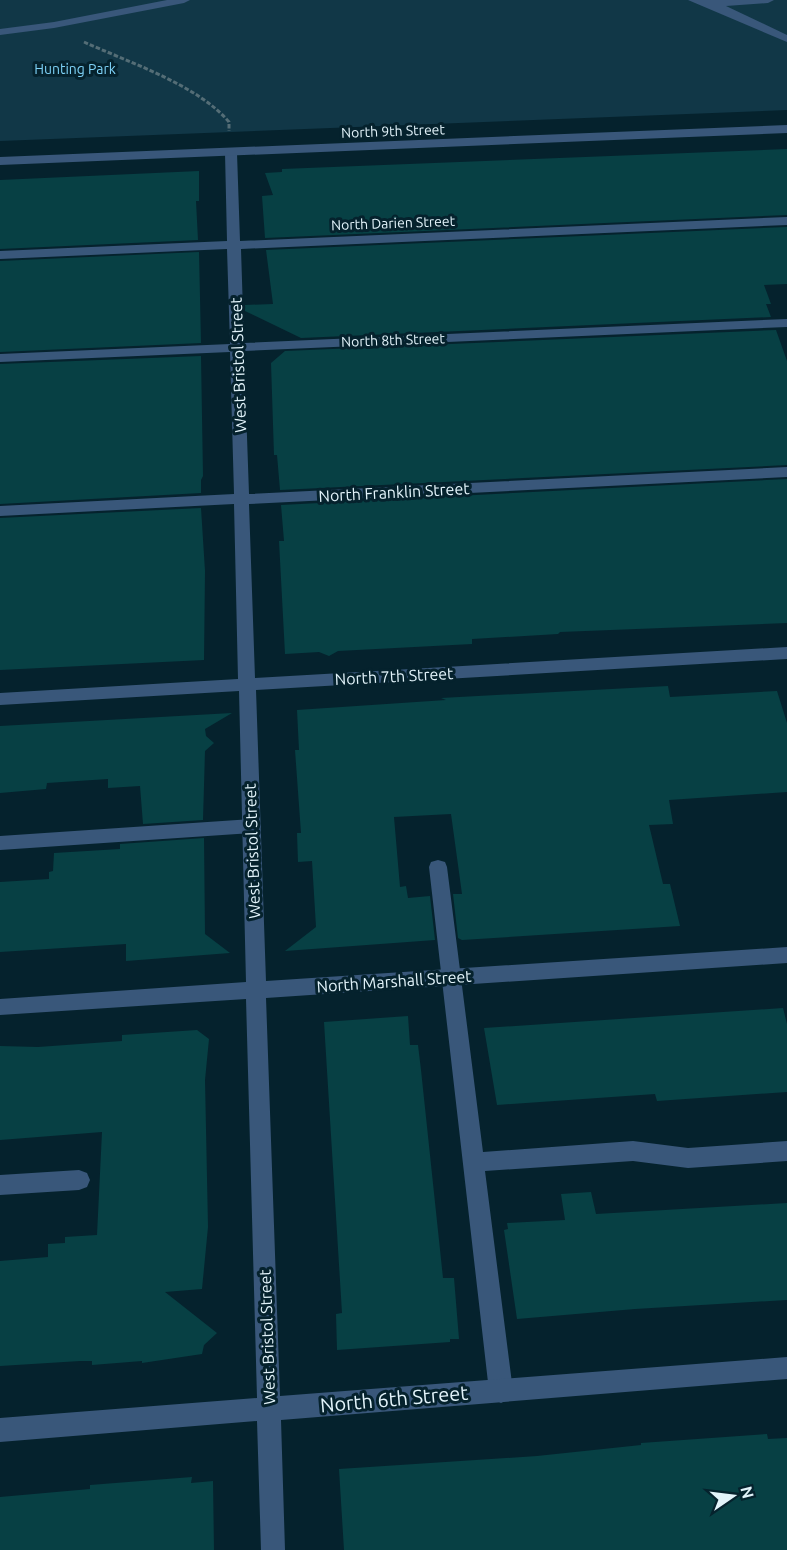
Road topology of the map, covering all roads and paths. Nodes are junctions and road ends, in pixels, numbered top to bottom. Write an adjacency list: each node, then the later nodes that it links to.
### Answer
1 (184, 0): 5 (street)
2 (694, 0): 4 (street)
3 (768, 0): 4 (street)
4 (712, 4): 7 (street)
5 (0, 32)
6 (76, 38): 9 (path)
7 (787, 39)
8 (787, 129): 9 (street, North 9th Street)
9 (230, 144): 10 (street, North 9th Street); 12 (street, West Bristol Street)
10 (0, 161)
11 (787, 221): 12 (street, North Darien Street)
12 (234, 245): 13 (street, North Darien Street); 15 (street, West Bristol Street)
13 (0, 255)
14 (787, 323): 15 (street, North 8th Street)
15 (237, 346): 16 (street, North 8th Street); 18 (street, West Bristol Street)
16 (0, 358)
17 (787, 472): 18 (street, North Franklin Street)
18 (242, 499): 19 (street, North Franklin Street); 21 (street, West Bristol Street)
19 (0, 511)
20 (787, 653): 21 (street, North 7th Street)
21 (247, 685): 22 (street, North 7th Street); 23 (street, West Bristol Street)
22 (0, 699)
23 (252, 826): 24 (street); 28 (street, West Bristol Street)
24 (0, 843)
25 (438, 867): 27 (street)
26 (787, 955): 27 (street, North Marshall Street)
27 (450, 978): 28 (street, North Marshall Street); 31 (street)
28 (257, 990): 29 (street, North Marshall Street); 36 (street, West Bristol Street)
29 (0, 1007)
30 (787, 1151): 31 (street)
31 (474, 1162): 35 (street)
32 (79, 1179): 33 (street)
33 (0, 1185)
34 (787, 1368): 35 (street, North 6th Street)
35 (501, 1390): 36 (street, North 6th Street)
36 (269, 1409): 37 (street, North 6th Street); 38 (street, West Bristol Street)
37 (0, 1430)
38 (273, 1550)

